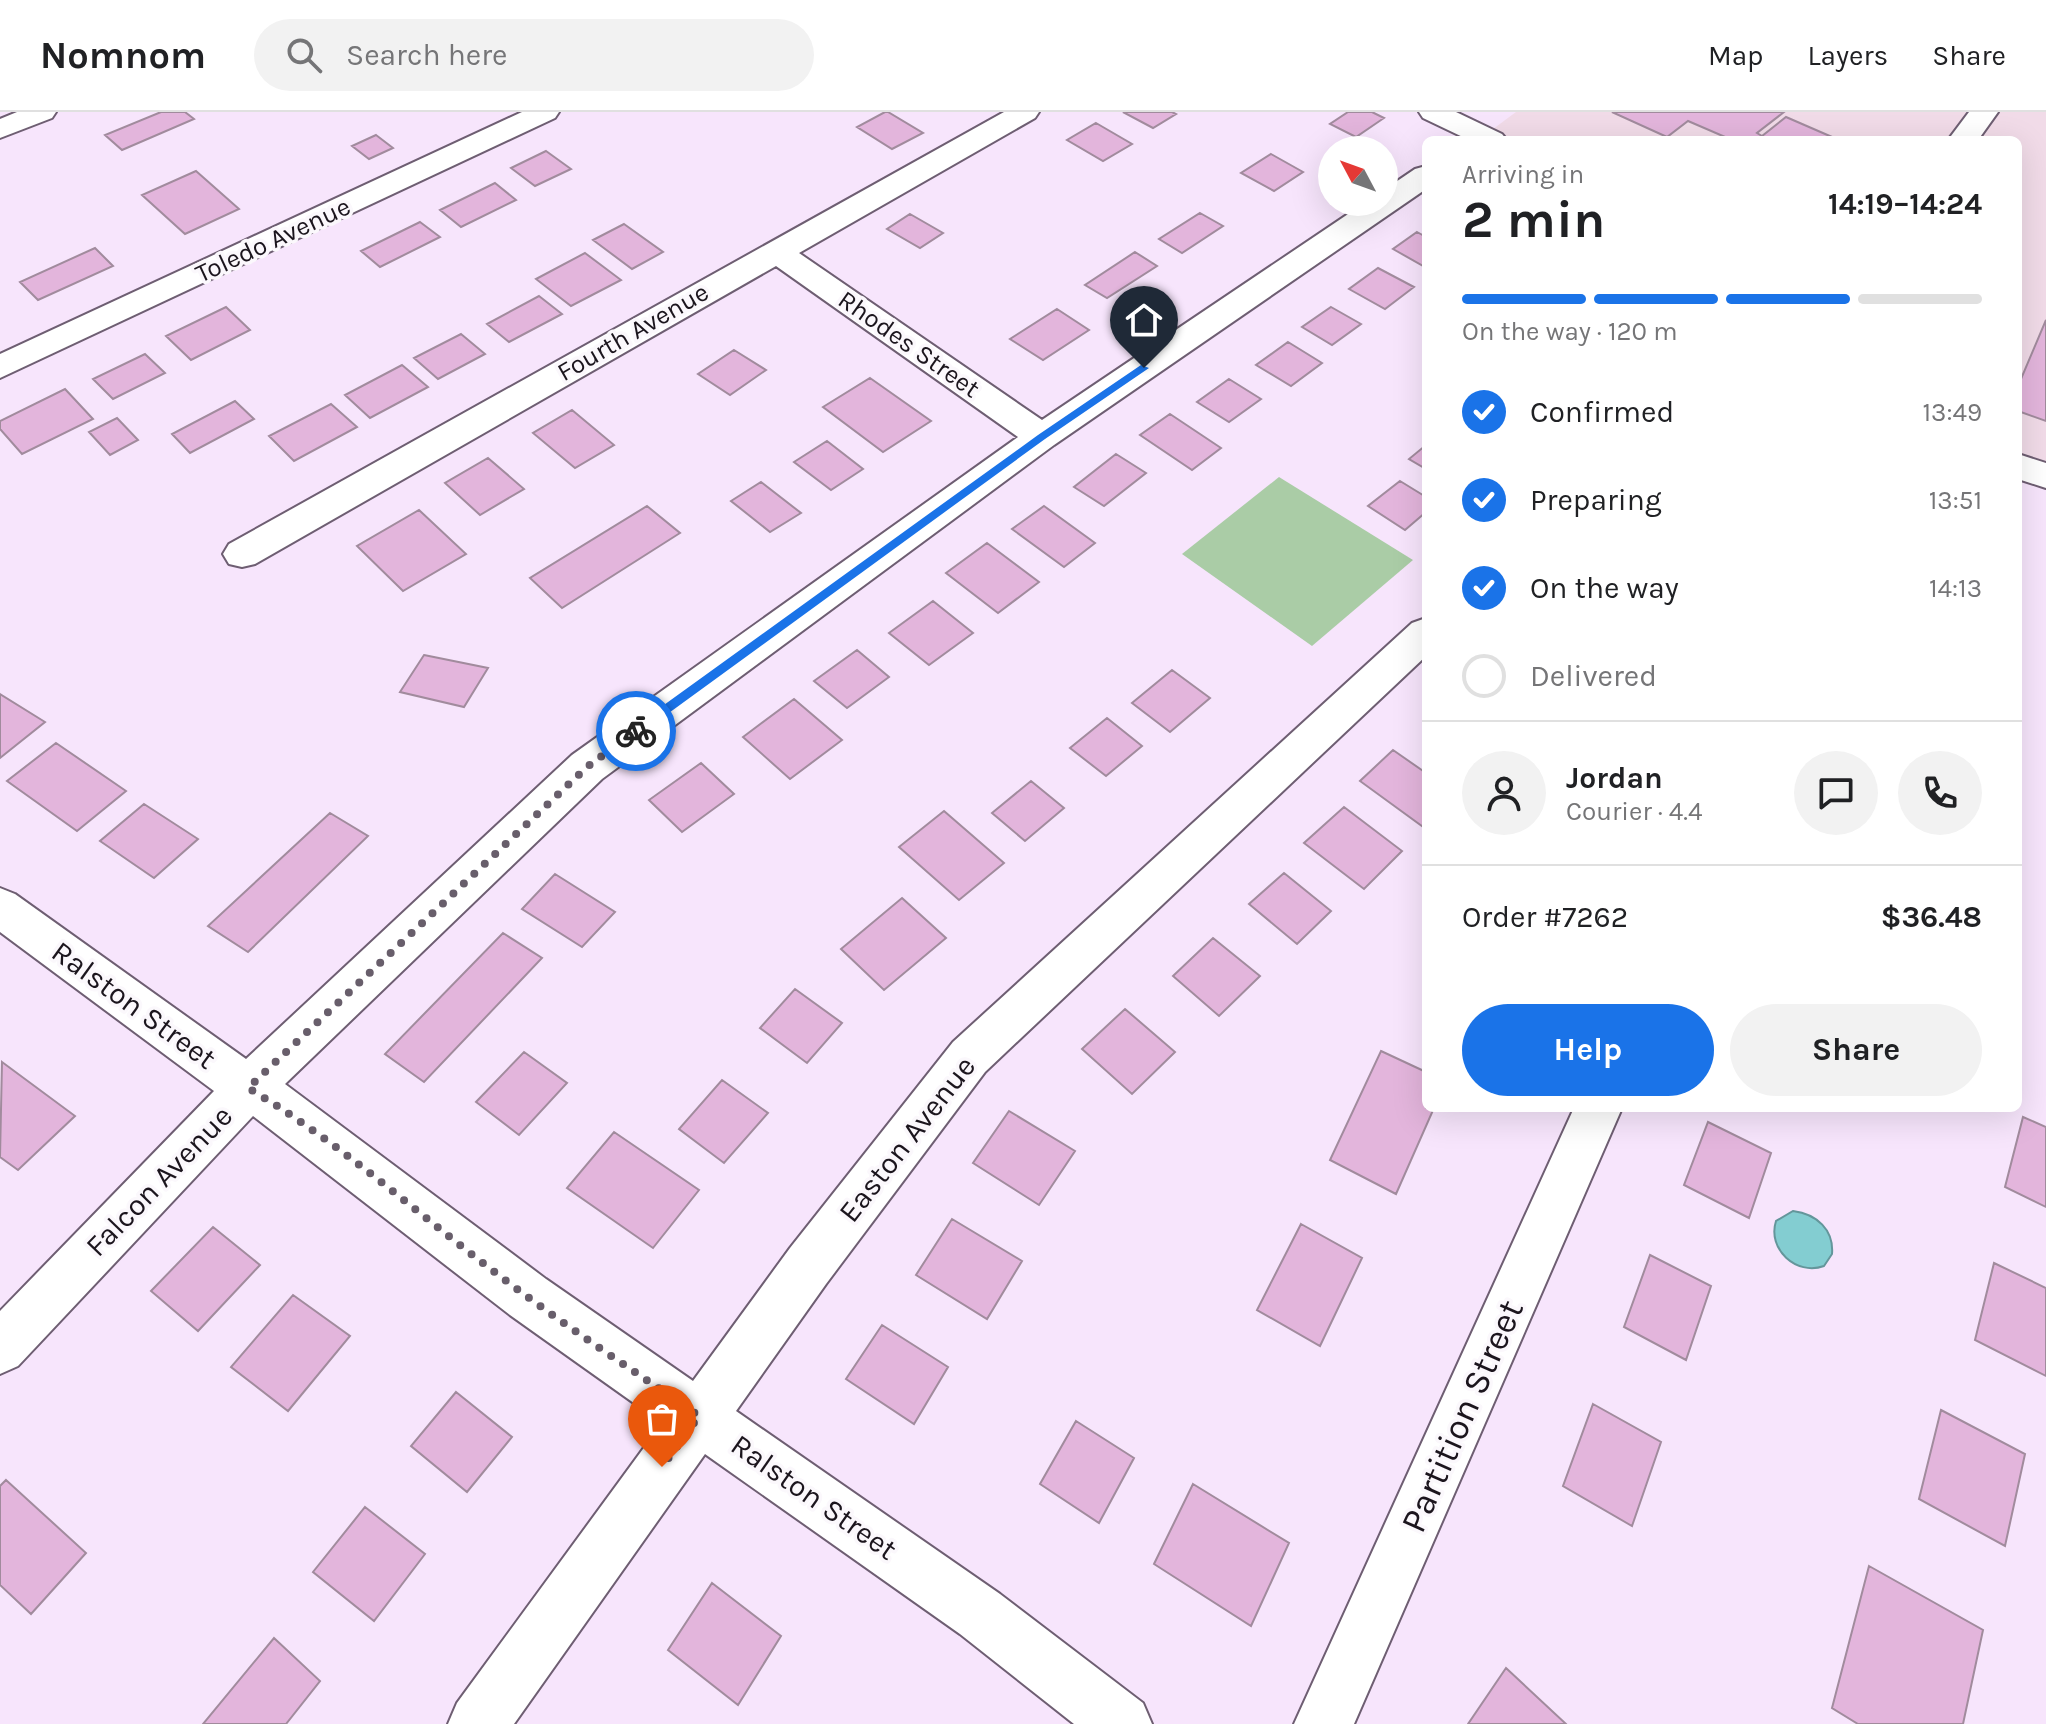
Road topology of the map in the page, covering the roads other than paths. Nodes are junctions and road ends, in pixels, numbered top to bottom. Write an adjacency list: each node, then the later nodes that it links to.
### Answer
1 (42, 112): 7 (street)
2 (545, 112): 13 (street, Toledo Avenue)
3 (1025, 112): 12 (street, Fourth Avenue)
4 (1433, 112): 8 (street)
5 (1984, 112): 9 (street)
6 (1998, 112): 10 (street)
7 (0, 129)
8 (1490, 134)
9 (1966, 136)
10 (1997, 136)
11 (1422, 178): 14 (street, Falcon Avenue)
12 (775, 251): 14 (street, Rhodes Street); 17 (street, Fourth Avenue)
13 (0, 367)
14 (1042, 437): 20 (street, Falcon Avenue)
15 (2022, 467): 16 (street)
16 (2046, 476)
17 (242, 554)
18 (1415, 660): 23 (street, Easton Avenue)
19 (0, 907): 20 (street, Ralston Street)
20 (248, 1088): 22 (street, Falcon Avenue); 23 (street, Ralston Street)
21 (1596, 1112): 26 (street, Partition Street)
22 (0, 1348)
23 (699, 1416): 24 (street, Easton Avenue); 25 (street, Ralston Street)
24 (478, 1724)
25 (1122, 1724)
26 (1324, 1724)

